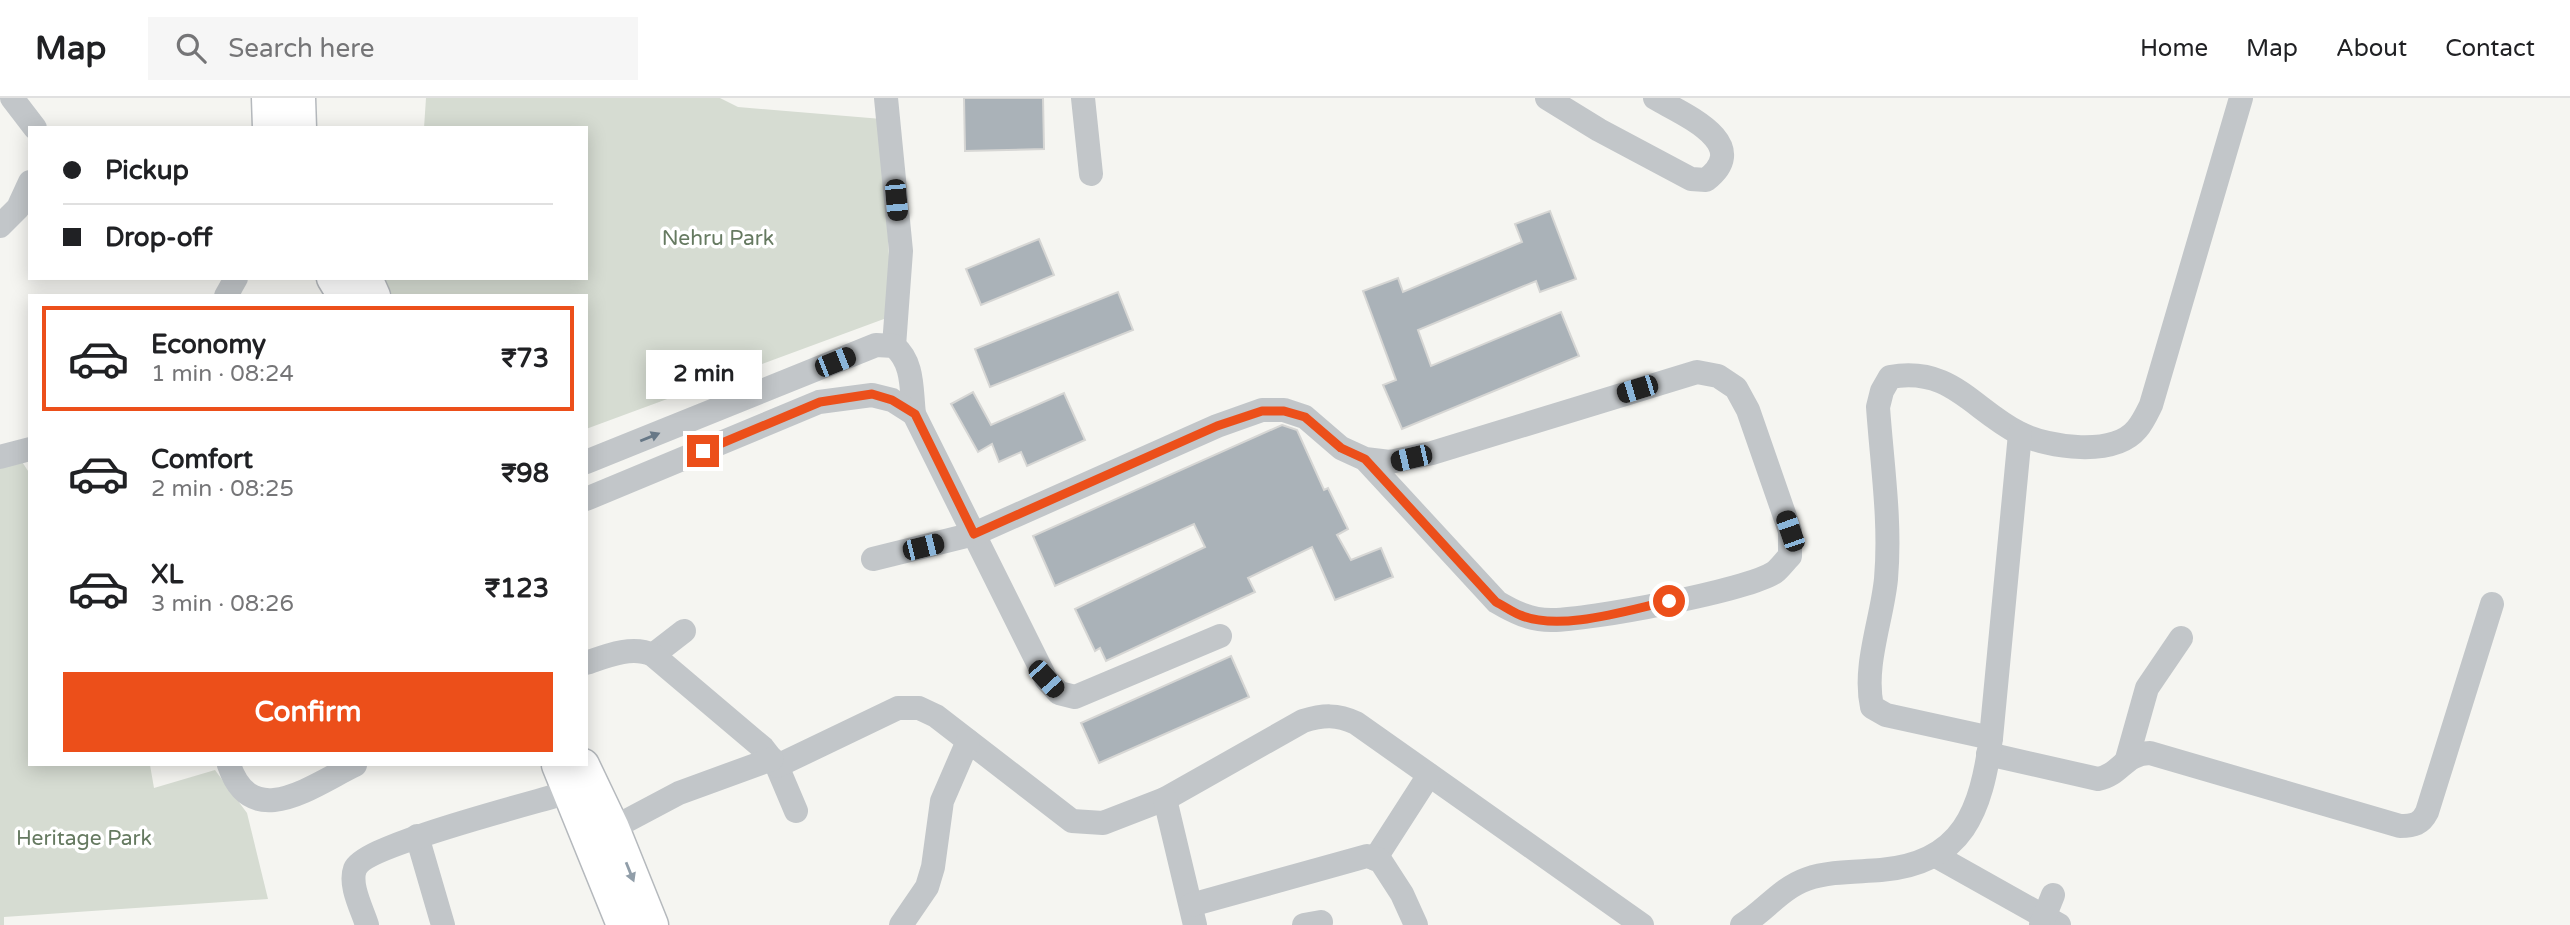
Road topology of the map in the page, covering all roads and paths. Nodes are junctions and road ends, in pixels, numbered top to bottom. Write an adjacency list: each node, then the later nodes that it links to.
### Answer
1 (12, 98): 9 (street)
2 (268, 98): 10 (main road)
3 (299, 98): 11 (main road)
4 (887, 98): 15 (street)
5 (1083, 98): 12 (street)
6 (1547, 98): 7 (street)
7 (1655, 98)
8 (2241, 98): 17 (street)
9 (34, 126)
10 (269, 126)
11 (300, 126)
12 (1091, 174)
13 (28, 186): 14 (street)
14 (0, 226)
15 (894, 346): 16 (street); 21 (street, one-way to 15)
16 (915, 414): 22 (street); 23 (street)
17 (2020, 434): 32 (street); 32 (street)
18 (28, 450): 19 (street)
19 (0, 457)
20 (1365, 459): 20 (street); 23 (street)
21 (588, 461)
22 (588, 498)
23 (974, 534): 24 (street); 27 (street)
24 (873, 559)
25 (2493, 604): 33 (street)
26 (684, 631): 29 (street)
27 (1220, 636)
28 (2181, 638): 33 (street)
29 (653, 655): 30 (street); 34 (street)
30 (588, 662)
31 (968, 741): 34 (street); 39 (street); 53 (street)
32 (1989, 746): 33 (street); 43 (street)
33 (2127, 759)
34 (775, 763): 40 (street); 41 (street)
35 (229, 766): 36 (street)
36 (353, 766)
37 (570, 774): 41 (main road); 42 (street); 51 (main road)
38 (1429, 775): 39 (street); 44 (street); 47 (street)
39 (1165, 799): 46 (street)
40 (796, 811)
41 (613, 828): 52 (main road, one-way to 52)
42 (417, 836): 49 (street); 50 (street)
43 (1936, 856): 48 (street); 55 (street)
44 (1375, 859): 46 (street); 54 (street)
45 (2053, 895): 48 (street)
46 (1193, 915)
47 (1631, 922)
48 (2048, 923)
49 (367, 925)
50 (443, 925)
51 (623, 925)
52 (652, 925)
53 (901, 925)
54 (1416, 925)
55 (1742, 925)

